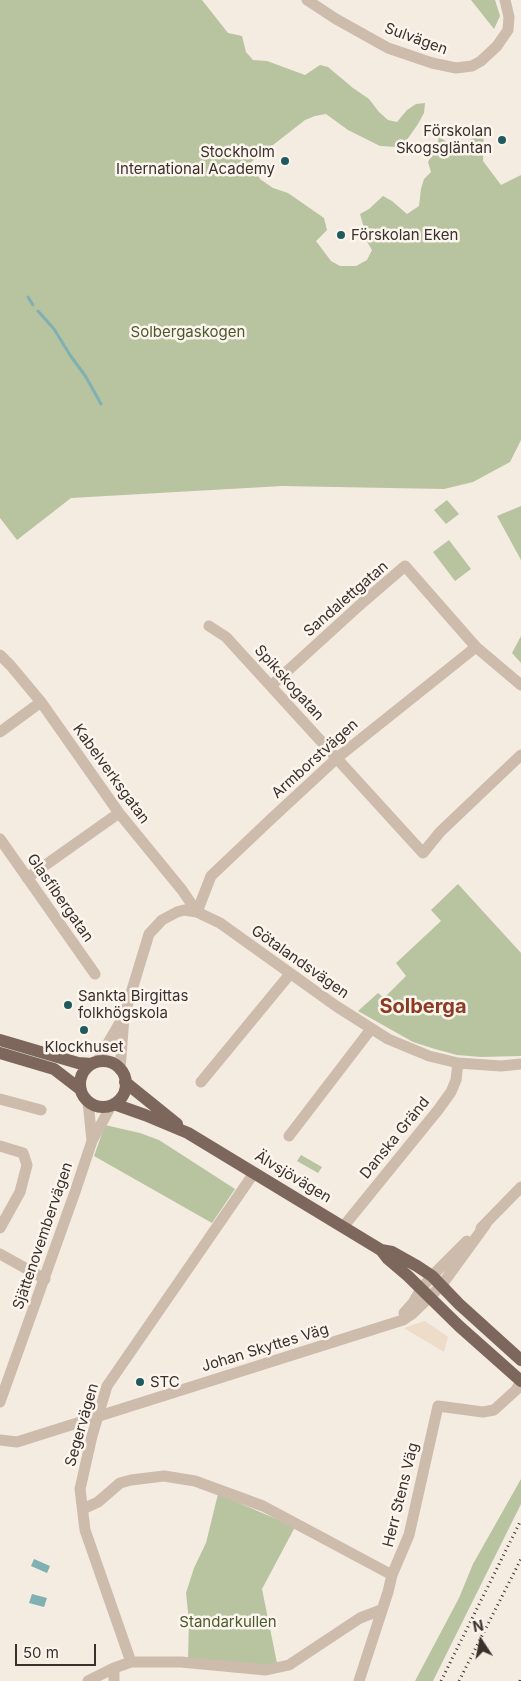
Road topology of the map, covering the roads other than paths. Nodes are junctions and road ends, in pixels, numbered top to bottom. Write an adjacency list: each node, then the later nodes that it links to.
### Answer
1 (307, 0): 2 (street, Sulvägen)
2 (505, 0)
3 (210, 626): 6 (street, Spikskogatan)
4 (476, 647): 6 (street, Sandalettgatan); 7 (street, Sandalettgatan); 11 (street, Armborstvägen)
5 (0, 655): 8 (street, Kabelverksgatan)
6 (272, 685): 11 (street, Spikskogatan)
7 (521, 685)
8 (41, 702): 9 (street); 12 (street, Kabelverksgatan)
9 (0, 732)
10 (521, 754): 11 (street, Spikskogatan)
11 (337, 758): 15 (street, Armborstvägen)
12 (119, 813): 14 (street); 15 (street, Kabelverksgatan)
13 (0, 839): 14 (street, Glasfibergatan)
14 (27, 878): 16 (street, Glasfibergatan)
15 (196, 912): 17 (street, Götalandsvägen); 18 (street)
16 (95, 974)
17 (290, 974): 19 (street, Götalandsvägen); 26 (street)
18 (124, 1016): 22 (street); 25 (street)
19 (371, 1029): 23 (street, Götalandsvägen); 33 (street)
20 (0, 1040): 22 (main road)
21 (0, 1053): 27 (main road)
22 (94, 1063): 25 (main road); 27 (main road)
23 (458, 1063): 24 (street, Götalandsvägen); 40 (street, Danska Gränd)
24 (521, 1064)
25 (123, 1076): 30 (main road); 32 (main road, Älvsjövägen)
26 (201, 1082)
27 (80, 1089): 29 (main road)
28 (0, 1098): 31 (street)
29 (88, 1102): 30 (main road); 34 (street, Sjättenovembervägen)
30 (113, 1105): 32 (main road, Älvsjövägen); 34 (street, Sjättenovembervägen)
31 (41, 1110)
32 (188, 1133): 36 (main road, Älvsjövägen)
33 (289, 1136)
34 (92, 1142): 45 (street, Sjättenovembervägen)
35 (0, 1146): 38 (street)
36 (254, 1173): 40 (main road, Älvsjövägen); 51 (street, Segervägen)
37 (521, 1187): 39 (street, Johan Skyttes Väg)
38 (5, 1209): 41 (street)
39 (486, 1224): 44 (street, Johan Skyttes Väg); 46 (street, Johan Skyttes Väg)
40 (343, 1227): 42 (main road, Älvsjövägen)
41 (0, 1228)
42 (381, 1250): 44 (main road, Älvsjövägen); 47 (main road, Älvsjövägen)
43 (0, 1254): 45 (street)
44 (432, 1276): 46 (main road, Älvsjövägen); 47 (street, Johan Skyttes Väg)
45 (44, 1279): 50 (street, Sjättenovembervägen)
46 (441, 1286): 47 (street, Johan Skyttes Väg); 48 (main road, Älvsjövägen)
47 (426, 1293): 49 (main road, Älvsjövägen); 51 (street, Johan Skyttes Väg)
48 (521, 1360)
49 (521, 1381): 54 (street, Herr Stens Väg)
50 (1, 1398)
51 (97, 1418): 52 (street, Johan Skyttes Väg); 53 (street, Segervägen)
52 (0, 1440)
53 (83, 1509): 54 (street); 56 (street, Segervägen)
54 (392, 1575): 55 (street, Herr Stens Väg)
55 (381, 1610): 56 (street); 60 (street, Herr Stens Väg)
56 (131, 1662): 57 (street)
57 (114, 1668): 58 (street); 59 (street)
58 (88, 1681)
59 (114, 1681)
60 (358, 1681)

